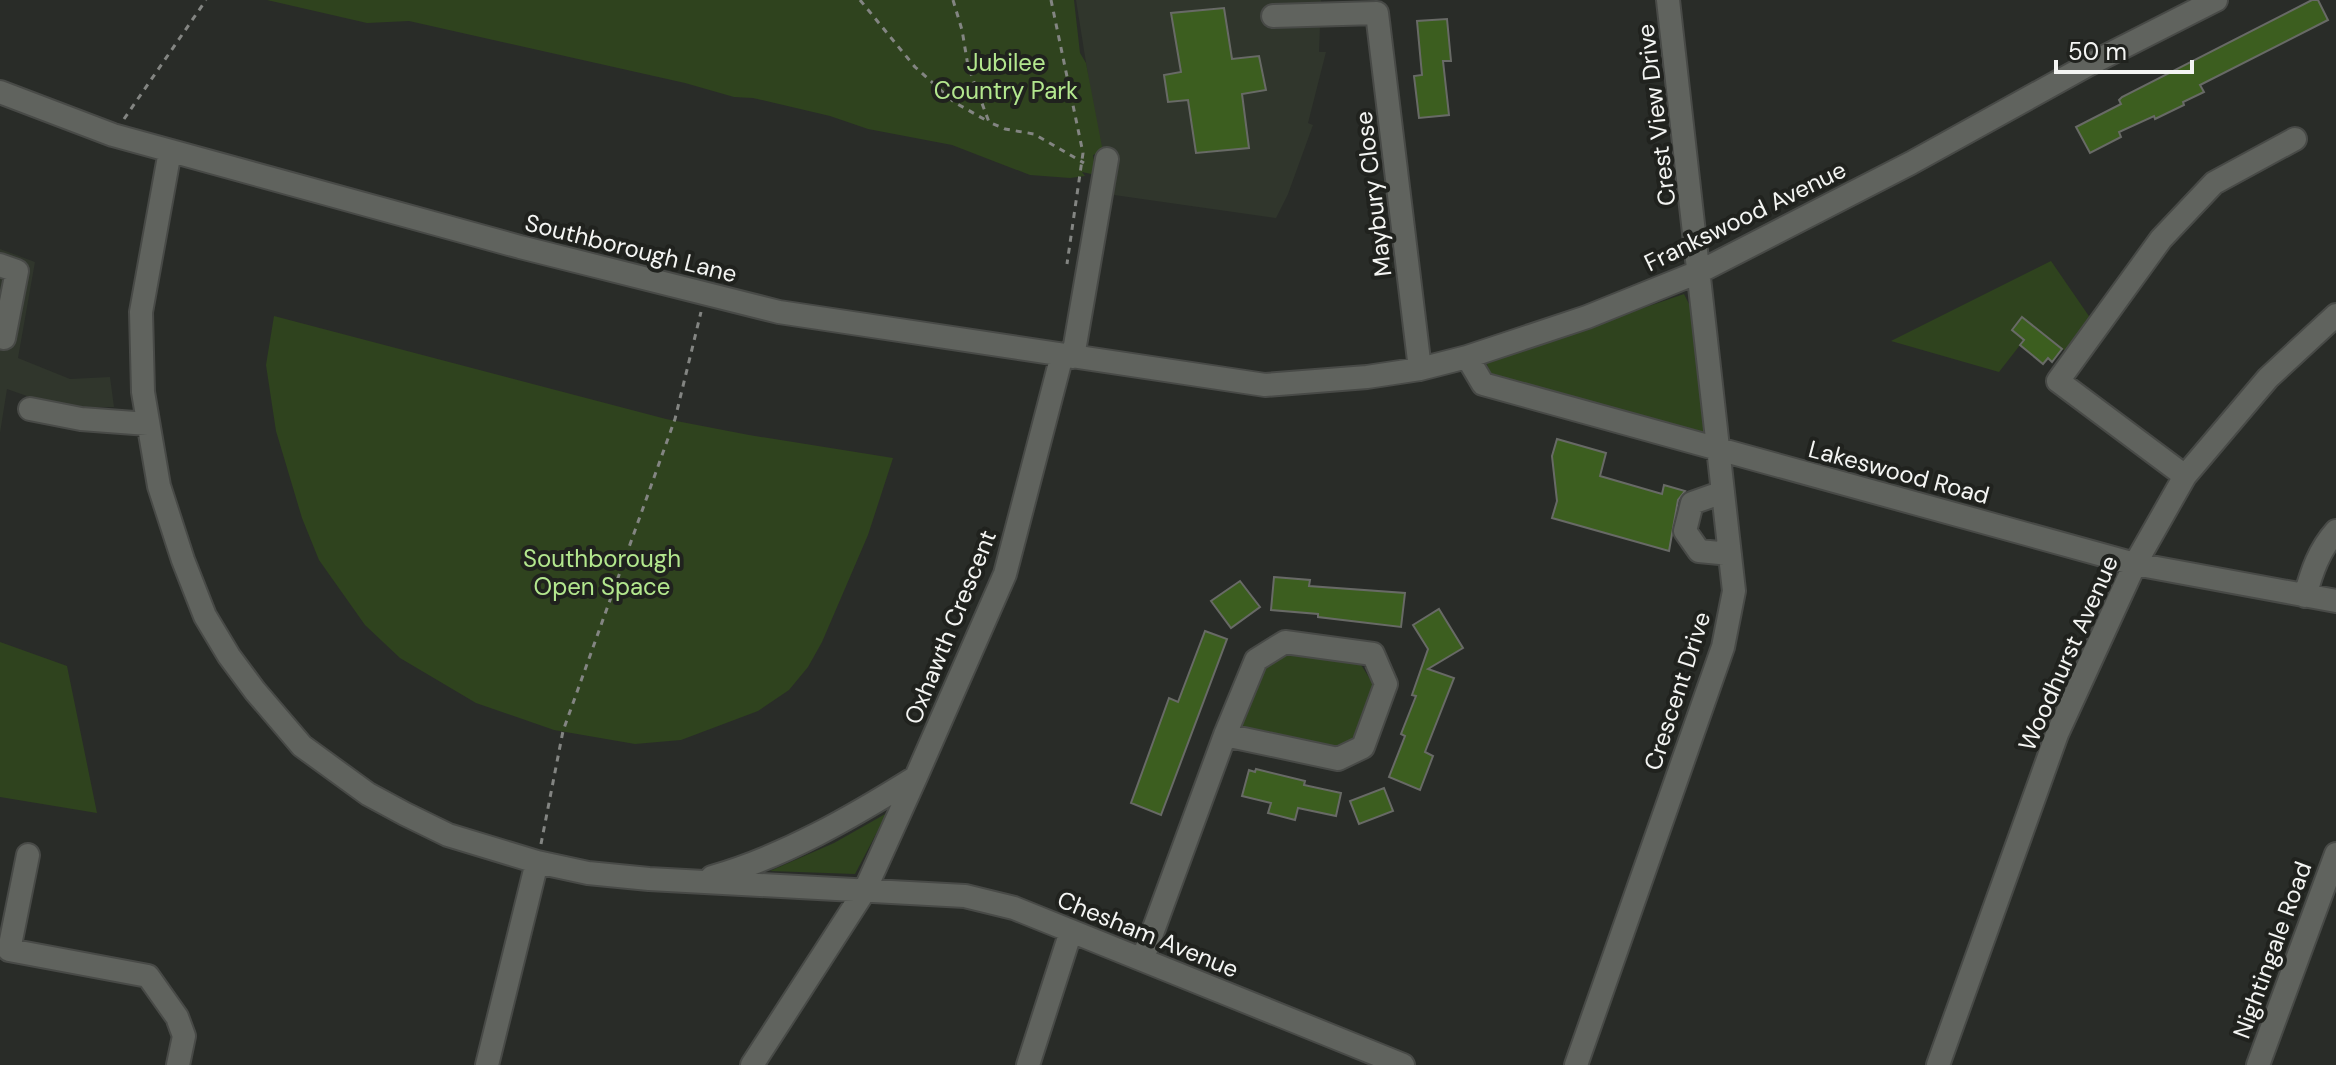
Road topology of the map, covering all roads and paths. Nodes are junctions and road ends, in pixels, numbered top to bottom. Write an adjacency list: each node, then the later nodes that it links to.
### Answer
1 (206, 0): 10 (path)
2 (860, 0): 9 (path)
3 (953, 0): 9 (path)
4 (1051, 0): 14 (path)
5 (1668, 0): 17 (street, Crest View Drive)
6 (2216, 0): 17 (street, Frankswood Avenue)
7 (1273, 16): 23 (street, Maybury Close)
8 (0, 92): 10 (street, Southborough Lane)
9 (989, 122): 14 (path)
10 (113, 135): 12 (street, Southborough Lane)
11 (2295, 139): 28 (street)
12 (170, 151): 18 (street, Southborough Lane); 26 (street)
13 (1107, 159): 21 (street, Oxhawth Crescent)
14 (1084, 163): 16 (path)
15 (0, 265): 20 (street)
16 (1067, 265)
17 (1701, 271): 22 (street, Frankswood Avenue); 27 (street, Crescent Drive)
18 (705, 293): 21 (street, Southborough Lane); 39 (path)
19 (2336, 315): 28 (street, Woodhurst Avenue)
20 (4, 338)
21 (1067, 356): 24 (street, Southborough Lane); 36 (street, Oxhawth Crescent)
22 (1467, 357): 23 (street, Frankswood Avenue); 27 (street, Lakeswood Road)
23 (1420, 369): 24 (street, Frankswood Avenue)
24 (1265, 385)
25 (30, 409): 26 (street)
26 (148, 424): 39 (street)
27 (1718, 450): 29 (street, Crescent Drive); 32 (street, Lakeswood Road)
28 (2185, 476): 32 (street, Woodhurst Avenue)
29 (1723, 492): 31 (street, Crescent Drive); 31 (street)
30 (2336, 531): 33 (street)
31 (1730, 554): 49 (street, Crescent Drive)
32 (2135, 564): 33 (street, Lakeswood Road); 50 (street, Woodhurst Avenue)
33 (2305, 596): 34 (street, Lakeswood Road)
34 (2336, 601)
35 (1225, 735): 35 (street); 43 (street)
36 (916, 777): 40 (street); 41 (street, Oxhawth Crescent)
37 (2336, 854): 51 (street, Nightingale Road)
38 (28, 855): 44 (street)
39 (537, 862): 40 (street); 45 (street)
40 (695, 881): 41 (street)
41 (865, 890): 42 (street, Chesham Avenue); 46 (street, Oxhawth Crescent)
42 (1071, 931): 43 (street, Chesham Avenue); 47 (street)
43 (1143, 958): 48 (street, Chesham Avenue)
44 (178, 1065)
45 (487, 1065)
46 (752, 1065)
47 (1028, 1065)
48 (1403, 1065)
49 (1576, 1065)
50 (1938, 1065)
51 (2258, 1065)

